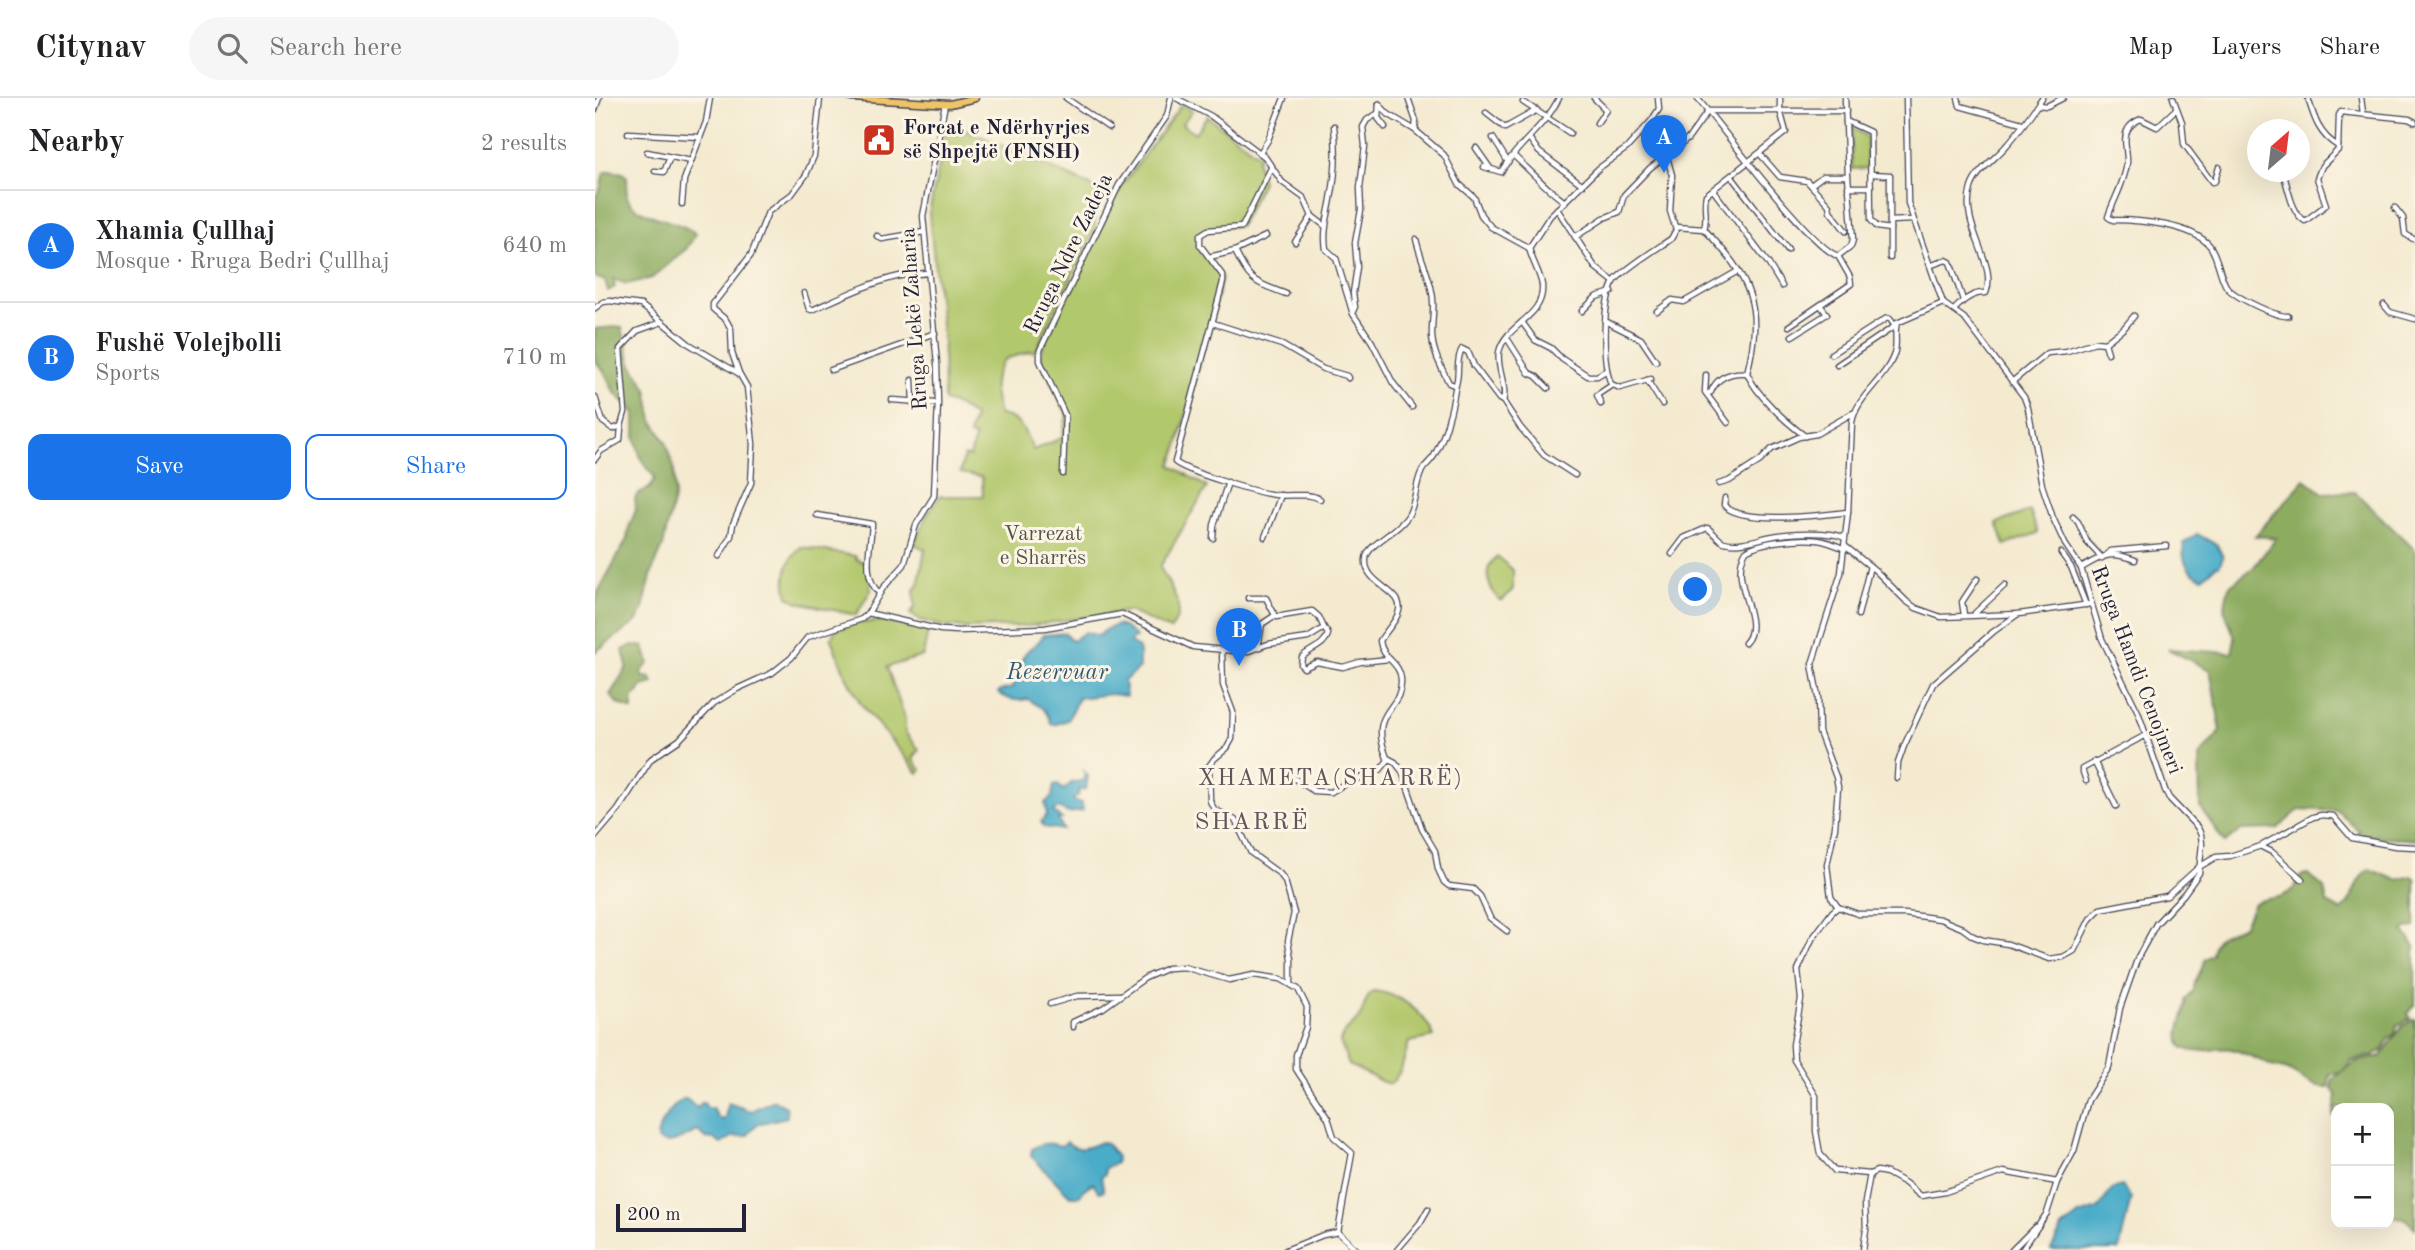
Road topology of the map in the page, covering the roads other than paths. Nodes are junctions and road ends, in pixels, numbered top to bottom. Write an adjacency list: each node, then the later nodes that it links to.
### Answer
1 (599, 98): 27 (street)
2 (710, 98): 46 (street)
3 (820, 98): 135 (street)
4 (851, 98): 24 (main road)
5 (975, 98): 24 (main road)
6 (1066, 98): 42 (street)
7 (1173, 98): 52 (street); 158 (street, Rruga Ndre Zadeja)
8 (1284, 98): 52 (street)
9 (1408, 98): 43 (street)
10 (1559, 98): 35 (street)
11 (1594, 98): 39 (street)
12 (1658, 98): 69 (street)
13 (1697, 98): 30 (street)
14 (1780, 98): 29 (street)
15 (1845, 98): 31 (street)
16 (1906, 98): 79 (street)
17 (1958, 98): 38 (street)
18 (2042, 98): 25 (street)
19 (2063, 98): 25 (street)
20 (2173, 98): 26 (street)
21 (2308, 98): 49 (street)
22 (2361, 98): 33 (street)
23 (1523, 102): 28 (street)
24 (945, 104): 86 (street, Rruga Lekë Zaharia)
25 (2037, 105): 38 (street)
26 (2176, 109): 62 (street); 117 (street)
27 (595, 110)
28 (1537, 110): 32 (street); 35 (street)
29 (1780, 110): 30 (street); 31 (street); 53 (street)
30 (1708, 111): 56 (street); 59 (street)
31 (1846, 111): 36 (street)
32 (1486, 113)
33 (2363, 113): 37 (street); 49 (street)
34 (1377, 114): 41 (street); 43 (street); 113 (street)
35 (1548, 117): 45 (street); 48 (street)
36 (1846, 121): 65 (street); 67 (street)
37 (2415, 122)
38 (2022, 123): 107 (street)
39 (1597, 124)
40 (1334, 126): 81 (street)
41 (1385, 127)
42 (1109, 128)
43 (1415, 130): 93 (street)
44 (628, 132): 46 (street)
45 (1570, 133)
46 (699, 137): 57 (street)
47 (1493, 138): 58 (street)
48 (1529, 138): 54 (street); 69 (street)
49 (2338, 146): 68 (street)
50 (1476, 148): 64 (street)
51 (647, 152): 55 (street)
52 (1260, 153): 60 (street)
53 (1760, 154): 59 (street); 70 (street)
54 (1514, 156): 58 (street); 74 (street)
55 (670, 157): 57 (street); 63 (street)
56 (1667, 157): 82 (street); 89 (street)
57 (691, 161): 75 (street)
58 (1508, 162): 64 (street)
59 (1750, 162): 66 (street); 96 (street)
60 (1272, 166): 78 (street); 97 (street)
61 (1484, 167): 64 (street)
62 (2219, 167)
63 (655, 171)
64 (1493, 171)
65 (1871, 174): 72 (street); 80 (street)
66 (1731, 176): 73 (street); 94 (street)
67 (1848, 176): 70 (street); 71 (street)
68 (2286, 182)
69 (1583, 185): 74 (street)
70 (1811, 185): 85 (street)
71 (1848, 187): 72 (street); 96 (street)
72 (1871, 187): 84 (street)
73 (1713, 190): 83 (street); 103 (street)
74 (1565, 202): 77 (street)
75 (682, 204)
76 (2395, 208): 91 (street)
77 (1557, 209): 89 (street); 93 (street)
78 (1312, 216): 81 (street); 92 (street)
79 (1913, 220): 80 (street); 99 (street)
80 (1890, 221): 84 (street)
81 (1325, 226): 113 (street)
82 (1676, 227): 83 (street); 102 (street)
83 (1704, 229): 100 (street)
84 (1890, 229): 98 (street)
85 (1846, 231)
86 (925, 232): 87 (street); 101 (street, Rruga Lekë Zaharia)
87 (877, 236)
88 (1266, 236): 95 (street)
89 (1575, 237): 102 (street)
90 (1416, 239): 142 (street)
91 (2415, 240)
92 (1295, 242)
93 (1529, 248): 121 (street)
94 (1788, 250)
95 (1235, 251): 97 (street); 106 (street)
96 (1838, 256): 110 (street)
97 (1209, 257): 122 (street)
98 (1890, 258)
99 (1932, 265): 107 (street); 108 (street)
100 (1738, 271): 115 (street); 136 (street)
101 (928, 273): 105 (street); 125 (street, Rruga Lekë Zaharia)
102 (1615, 282): 104 (street)
103 (1782, 286)
104 (1612, 292): 114 (street); 119 (street)
105 (804, 293)
106 (1286, 294)
107 (1963, 300): 112 (street)
108 (1943, 303): 112 (street, Rruga Hamdi Cenojmeri); 124 (street)
109 (2384, 305): 118 (street)
110 (1821, 306): 123 (street); 126 (street)
111 (595, 308): 120 (street)
112 (1954, 310): 140 (street, Rruga Hamdi Cenojmeri)
113 (1353, 311): 152 (street)
114 (1582, 311)
115 (1657, 311)
116 (2134, 316): 128 (street)
117 (2288, 316)
118 (2415, 319)
119 (1605, 320): 131 (street); 134 (street)
120 (663, 322): 135 (street); 155 (street)
121 (1522, 322): 127 (street); 134 (street)
122 (1213, 323): 138 (street); 160 (street)
123 (1789, 326)
124 (1895, 326): 130 (street); 132 (street); 153 (street)
125 (935, 333): 133 (street); 182 (street, Rruga Lekë Zaharia)
126 (1792, 336)
127 (1507, 337): 143 (street); 147 (street)
128 (2105, 343): 129 (street); 140 (street)
129 (2108, 353)
130 (1831, 354)
131 (1656, 360)
132 (1837, 365)
133 (831, 370)
134 (1607, 370): 141 (street)
135 (739, 373): 175 (street)
136 (1747, 373): 144 (street); 156 (street)
137 (1706, 375): 144 (street)
138 (1348, 378)
139 (912, 380): 148 (street)
140 (2012, 382): 179 (street, Rruga Hamdi Cenojmeri)
141 (1612, 385): 150 (street); 151 (street)
142 (1454, 386): 147 (street); 195 (street)
143 (1548, 388)
144 (1707, 394): 154 (street)
145 (595, 397): 155 (street)
146 (891, 400): 148 (street)
147 (1503, 401): 159 (street)
148 (913, 403): 149 (street)
149 (934, 403)
150 (1601, 404)
151 (1662, 404)
152 (1412, 407)
153 (1854, 412): 156 (street); 165 (street)
154 (1728, 423)
155 (621, 426): 157 (street)
156 (1805, 436): 161 (street)
157 (595, 460)
158 (1063, 474)
159 (1575, 475)
160 (1228, 482): 162 (street); 169 (street)
161 (1719, 484)
162 (1281, 495): 164 (street); 168 (street)
163 (1725, 498): 165 (street)
164 (1320, 499)
165 (1848, 512): 170 (street)
166 (817, 515): 182 (street)
167 (2073, 517): 176 (street)
168 (1265, 537)
169 (1213, 538)
170 (1845, 538): 172 (street); 174 (street)
171 (2167, 546): 176 (street)
172 (1845, 547): 178 (street); 192 (street); 208 (street)
173 (2061, 553): 184 (street)
174 (1672, 555)
175 (719, 556)
176 (2105, 556): 177 (street); 179 (street)
177 (2135, 560)
178 (1870, 566): 188 (street); 189 (street)
179 (2081, 568): 184 (street, Rruga Hamdi Cenojmeri)
180 (1977, 579): 189 (street)
181 (2005, 584): 186 (street)
182 (879, 593): 185 (street, Rruga Lekë Zaharia)
183 (1248, 598): 190 (street)
184 (2088, 605): 187 (street); 196 (street, Rruga Hamdi Cenojmeri)
185 (868, 613): 194 (street); 203 (street)
186 (1973, 614): 187 (street); 189 (street)
187 (2019, 614): 200 (street)
188 (1858, 615)
189 (1964, 615)
190 (1274, 616): 191 (street); 193 (street)
191 (1324, 628): 193 (street); 195 (street)
192 (1745, 643)
193 (1258, 647): 194 (street)
194 (1222, 650): 210 (street)
195 (1389, 659): 197 (street)
196 (2146, 735): 198 (street); 206 (street, Rruga Hamdi Cenojmeri)
197 (1389, 759): 199 (street); 209 (street)
198 (2094, 761): 201 (street); 202 (street)
199 (1292, 777)
200 (1898, 778)
201 (2085, 781)
202 (2116, 807)
203 (595, 837)
204 (2261, 846): 205 (street); 206 (street); 207 (street)
205 (2415, 847)
206 (2199, 867): 208 (street); 215 (street)
207 (2302, 879)
208 (1837, 907): 214 (street)
209 (1507, 931)
210 (1291, 984): 211 (street); 218 (street)
211 (1120, 995): 212 (street); 213 (street)
212 (1050, 1004)
213 (1073, 1027)
214 (1870, 1174): 215 (street); 222 (street)
215 (2057, 1182): 217 (street)
216 (1427, 1209): 221 (street)
217 (2043, 1219): 223 (street); 224 (street)
218 (1338, 1232): 219 (street); 220 (street)
219 (1286, 1250)
220 (1357, 1250)
221 (1397, 1250)
222 (1863, 1250)
223 (2012, 1250)
224 (2022, 1250)

